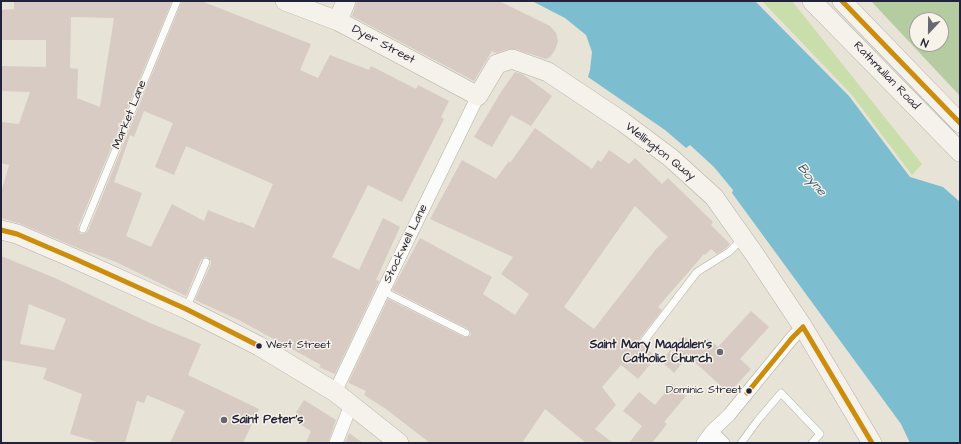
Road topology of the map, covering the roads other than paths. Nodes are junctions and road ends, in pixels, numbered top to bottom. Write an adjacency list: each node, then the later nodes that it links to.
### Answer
1 (177, 1): 10 (lane, Market Lane)
2 (285, 1): 6 (main road, Dyer Street)
3 (346, 1): 6 (main road)
4 (812, 1): 9 (main road, Rathmullan Road)
5 (842, 1): 8 (main road, Rathmullan Road)
6 (338, 21): 7 (main road, Dyer Street)
7 (478, 96): 12 (main road, Wellington Quay); 14 (street, Stockwell Lane)
8 (960, 123)
9 (960, 152)
10 (83, 228)
11 (1, 230): 15 (main road)
12 (743, 238): 16 (main road, Wellington Quay); 18 (lane)
13 (206, 262): 15 (lane)
14 (383, 291): 17 (lane); 19 (street, Stockwell Lane)
15 (186, 309): 19 (main road)
16 (803, 326): 21 (street); 28 (main road, Wellington Quay)
17 (466, 333)
18 (644, 340)
19 (335, 392): 20 (main road)
20 (351, 405): 22 (street); 23 (main road)
21 (711, 432): 24 (street); 25 (street)
22 (336, 443)
23 (399, 443)
24 (703, 443)
25 (723, 443)
26 (741, 443): 27 (lane)
27 (812, 443)
28 (872, 443)

